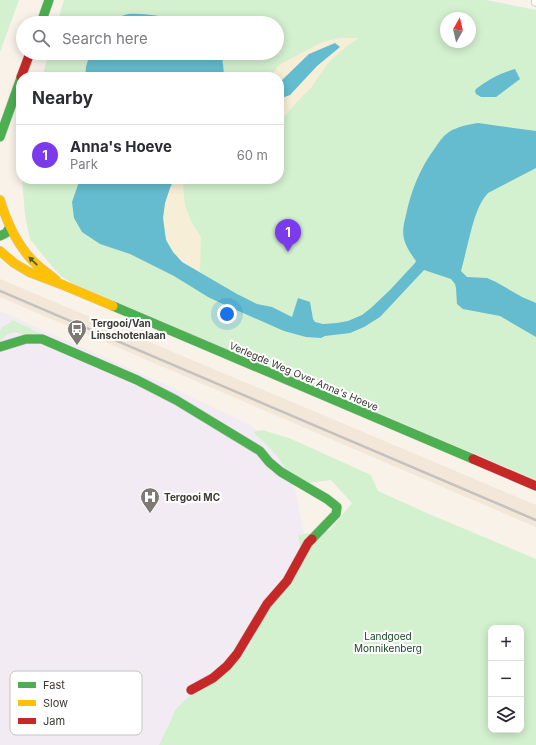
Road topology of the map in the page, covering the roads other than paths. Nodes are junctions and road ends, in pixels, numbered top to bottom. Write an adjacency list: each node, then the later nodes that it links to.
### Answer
1 (49, 0): 2 (main road)
2 (43, 16)
3 (27, 60): 4 (main road)
4 (23, 72)
5 (16, 92): 6 (main road)
6 (1, 135): 7 (main road)
7 (0, 144)
8 (0, 200): 9 (main road, Verlegde Weg Over Anna's Hoeve)
9 (10, 227): 10 (main road); 12 (main road, Verlegde Weg Over Anna's Hoeve, one-way to 9)
10 (0, 236)
11 (0, 251): 12 (main road, Verlegde Weg Over Anna's Hoeve)
12 (63, 286): 14 (main road, Verlegde Weg Over Anna's Hoeve)
13 (0, 347): 15 (main road)
14 (536, 486)
15 (191, 690)

